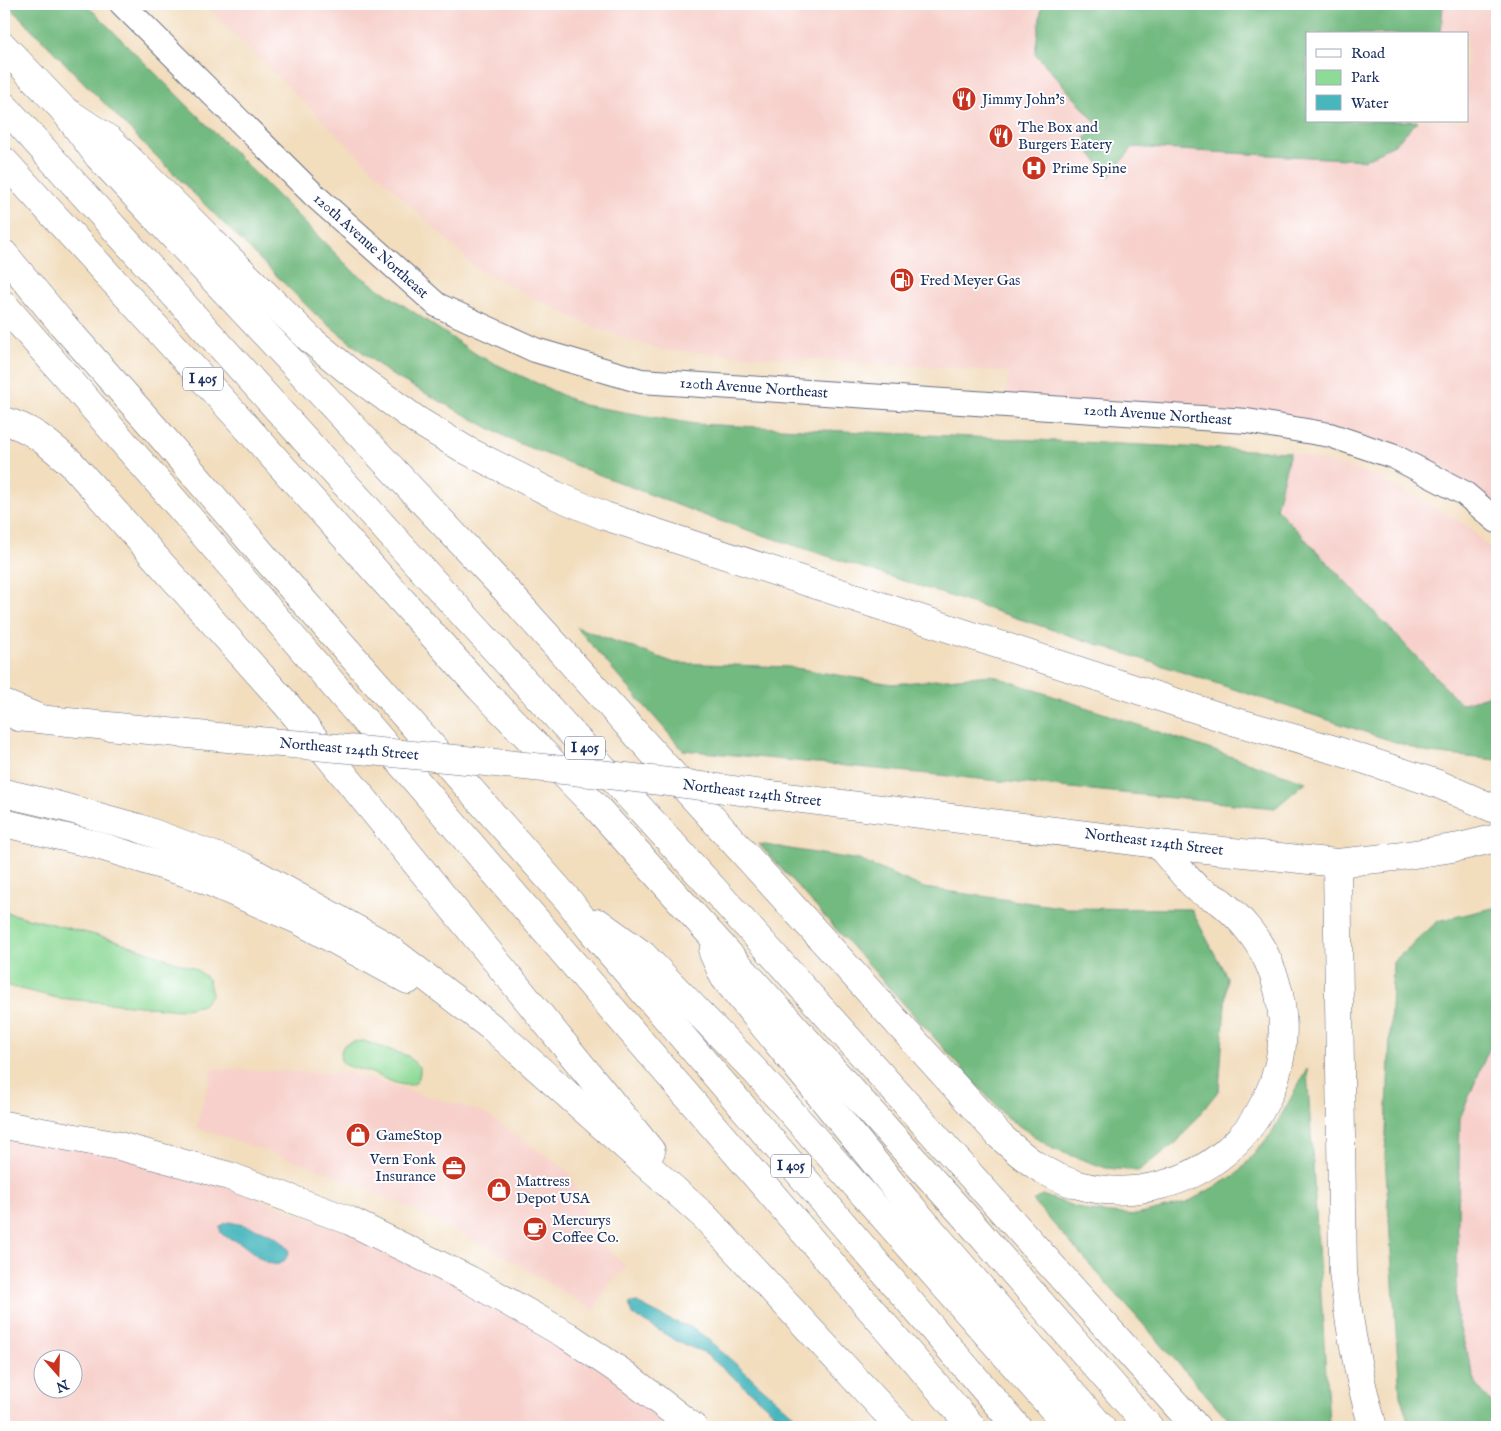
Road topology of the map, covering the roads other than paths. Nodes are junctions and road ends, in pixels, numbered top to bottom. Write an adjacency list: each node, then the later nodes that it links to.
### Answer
1 (122, 4): 9 (street, 120th Avenue Northeast)
2 (4, 47): 4 (main road)
3 (4, 106): 31 (main road, I 405)
4 (63, 109): 14 (main road); 17 (main road)
5 (4, 161): 20 (main road, I 405)
6 (4, 254): 19 (main road, I 405)
7 (4, 305): 26 (main road, I 405)
8 (4, 421): 23 (main road)
9 (1497, 521)
10 (4, 704): 12 (main road)
11 (4, 715): 12 (main road, Northeast 124th Street)
12 (41, 719): 17 (main road, Northeast 124th Street, bridge)
13 (4, 793): 21 (main road)
14 (1497, 810)
15 (4, 823): 21 (main road)
16 (1497, 838): 18 (main road, Northeast 124th Street)
17 (1158, 844): 18 (main road, Northeast 124th Street)
18 (1337, 863): 32 (main road)
19 (569, 901): 27 (main road, I 405); 28 (main road)
20 (699, 921): 29 (main road); 30 (main road, I 405)
21 (495, 1030): 23 (main road)
22 (4, 1125): 24 (main road)
23 (705, 1217): 25 (main road)
24 (693, 1427)
25 (900, 1427)
26 (972, 1427)
27 (1017, 1427)
28 (1069, 1427)
29 (1101, 1427)
30 (1149, 1427)
31 (1196, 1427)
32 (1372, 1427)

